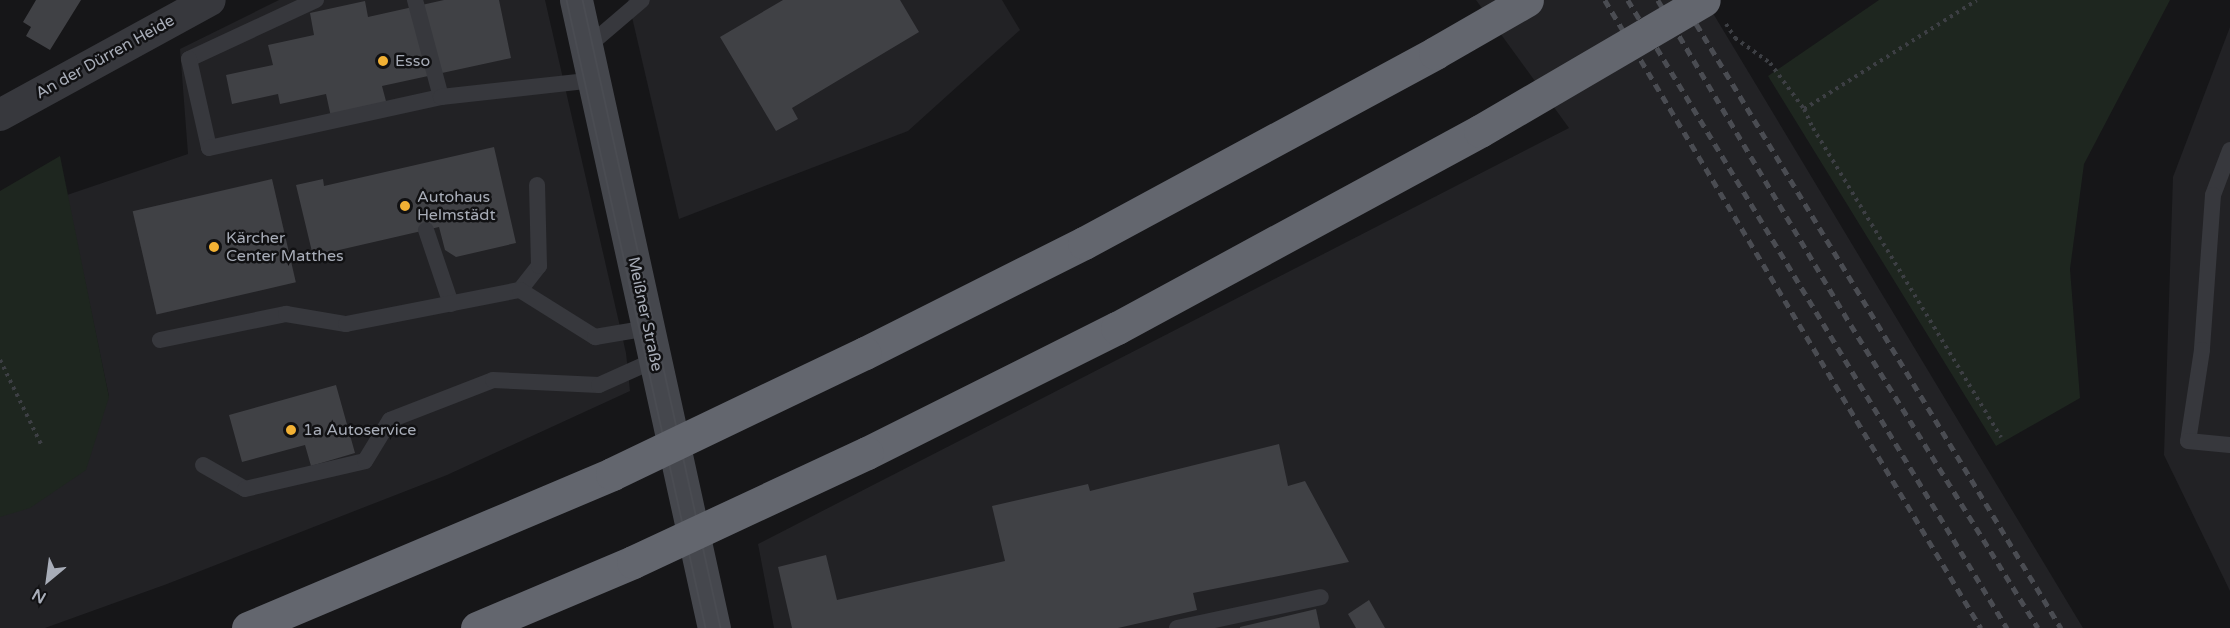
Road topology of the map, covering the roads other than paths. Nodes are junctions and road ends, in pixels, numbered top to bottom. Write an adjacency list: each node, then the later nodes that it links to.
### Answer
1 (210, 0): 11 (street, An der Dürren Heide)
2 (316, 0): 10 (lane)
3 (416, 0): 10 (lane)
4 (576, 0): 8 (main road, Meißner Straße)
5 (642, 0): 8 (lane)
6 (1527, 0): 23 (highway, bridge)
7 (1713, 10): 24 (highway, bridge)
8 (586, 47): 9 (main road, Meißner Straße)
9 (594, 80): 10 (lane); 17 (main road, Meißner Straße)
10 (441, 97)
11 (0, 115)
12 (2230, 150): 20 (lane)
13 (537, 185): 15 (lane)
14 (426, 230): 16 (lane)
15 (520, 290): 16 (lane); 17 (lane)
16 (451, 304): 18 (lane)
17 (648, 328): 19 (main road, Meißner Straße)
18 (160, 340)
19 (655, 360): 21 (lane); 25 (main road, Meißner Straße)
20 (2230, 445)
21 (203, 465)
22 (1321, 597): 26 (lane)
23 (248, 628)
24 (477, 628)
25 (714, 628)
26 (1178, 628)

